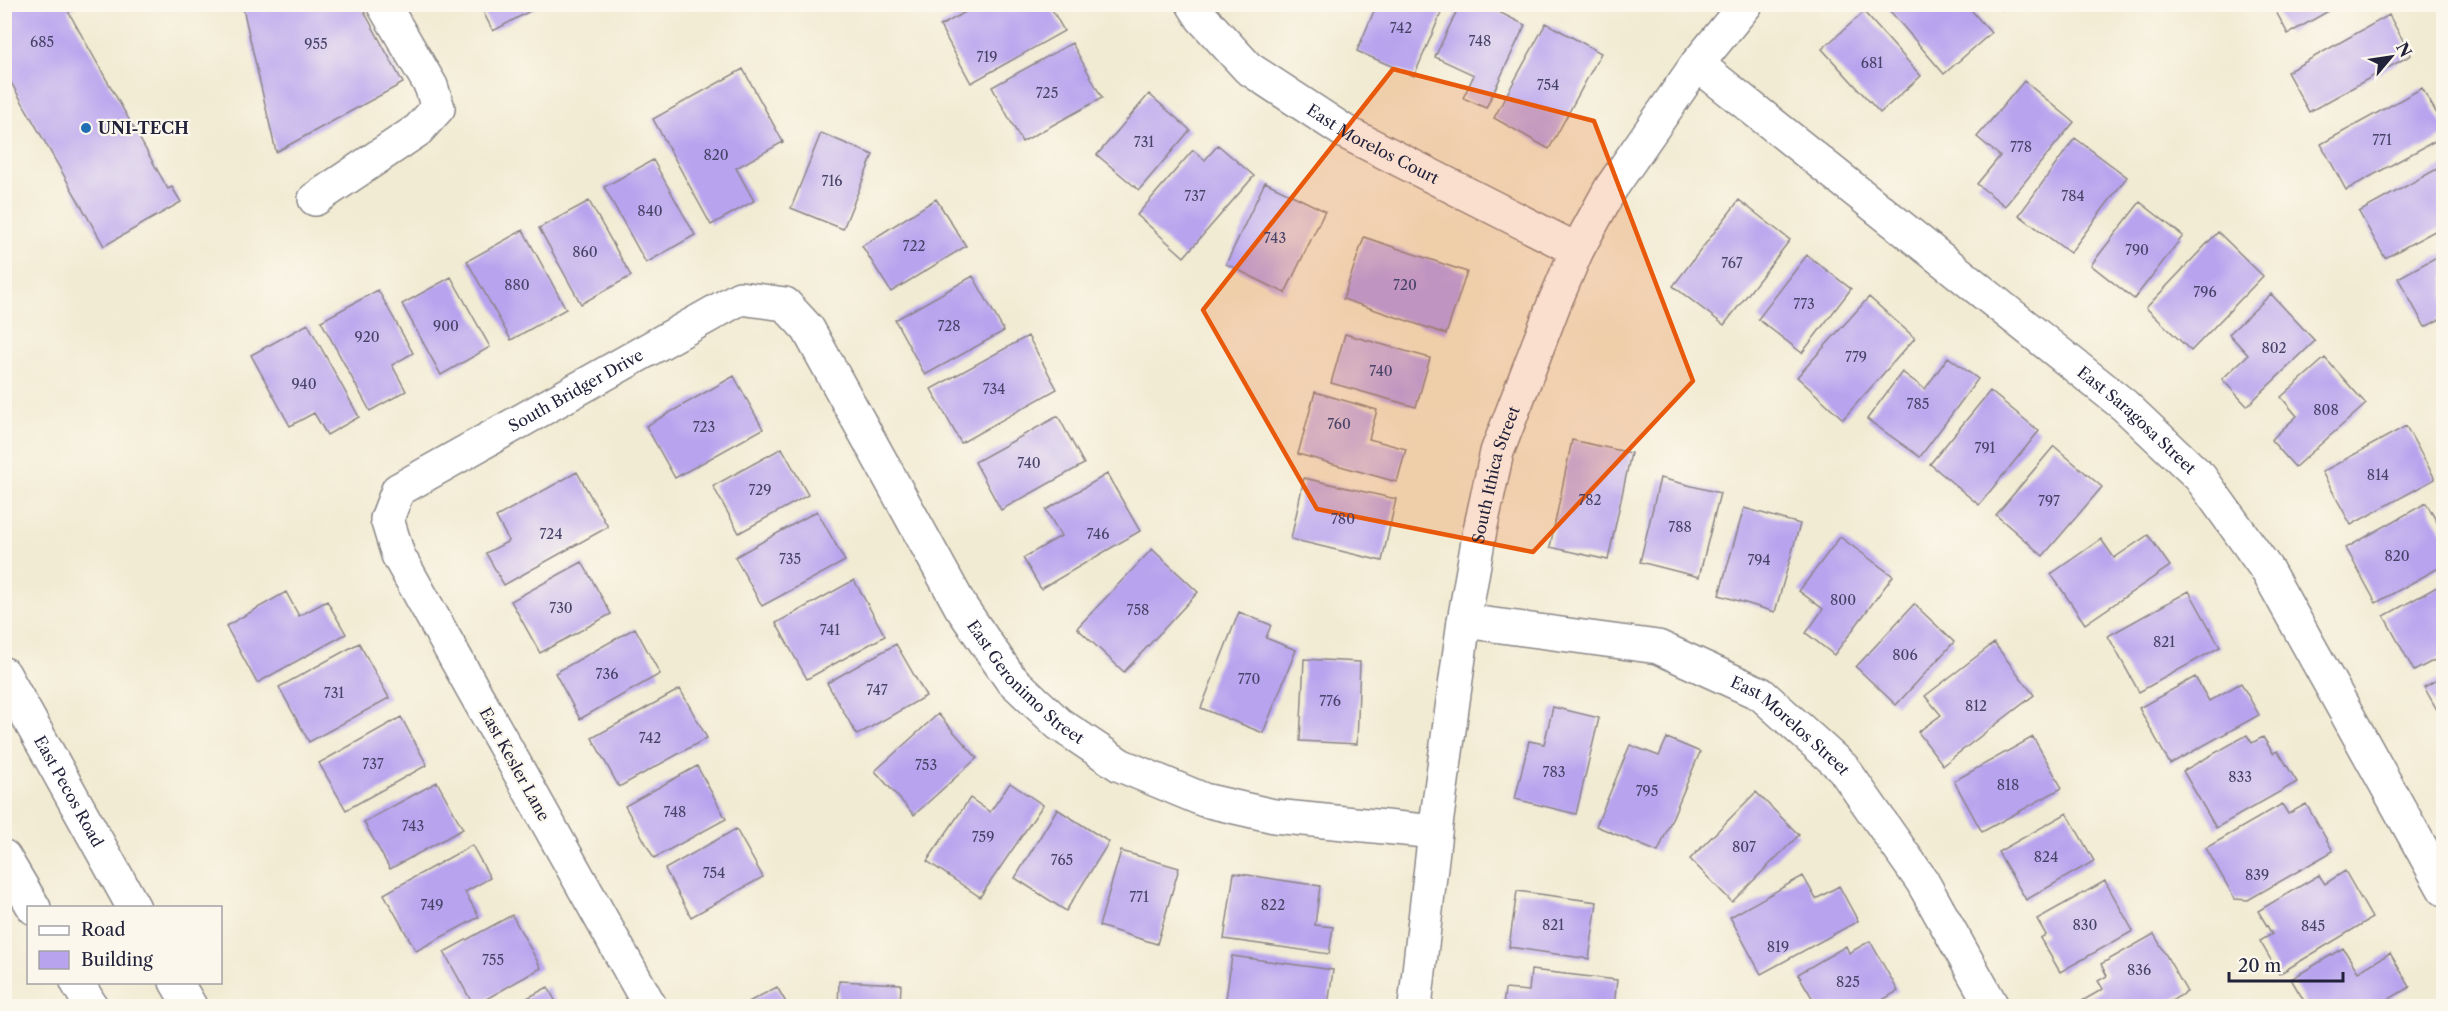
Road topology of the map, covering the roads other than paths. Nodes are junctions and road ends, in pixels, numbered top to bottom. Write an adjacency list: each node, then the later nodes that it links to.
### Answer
1 (383, 4): 5 (street)
2 (1193, 4): 6 (street, East Morelos Court)
3 (1746, 4): 4 (street, South Ithica Street)
4 (1697, 64): 6 (street, South Ithica Street); 13 (street, East Saragosa Street)
5 (315, 199)
6 (1577, 250): 9 (street, South Ithica Street)
7 (785, 304): 8 (street, South Bridger Drive); 11 (street, East Geronimo Street)
8 (387, 519): 20 (street, East Kesler Lane)
9 (1464, 621): 11 (street, South Ithica Street); 22 (street, East Morelos Street)
10 (4, 674): 15 (street, East Pecos Road)
11 (1435, 832): 21 (street, South Ithica Street)
12 (4, 857): 14 (street)
13 (2444, 889)
14 (33, 906)
15 (133, 906)
16 (78, 984): 18 (street)
17 (177, 984): 19 (street)
18 (91, 1006)
19 (190, 1006)
20 (650, 1006)
21 (1415, 1006)
22 (1992, 1006)

